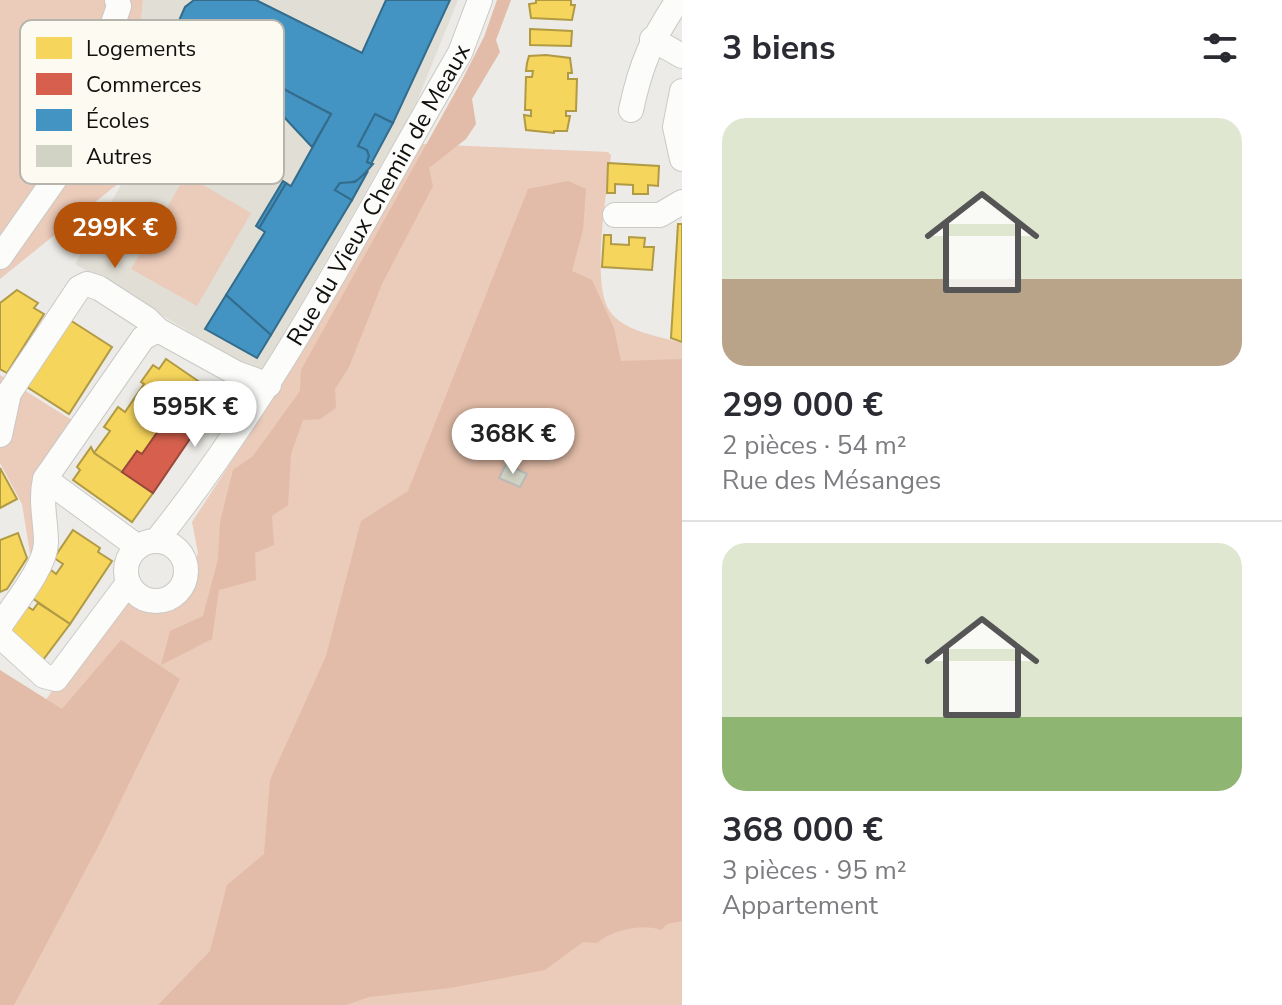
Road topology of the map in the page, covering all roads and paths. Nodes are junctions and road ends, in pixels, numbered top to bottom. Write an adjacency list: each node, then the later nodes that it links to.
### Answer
1 (117, 0): 4 (street)
2 (480, 0): 15 (street, Rue du Vieux Chemin de Meaux)
3 (678, 0): 5 (street)
4 (114, 20)
5 (652, 39): 6 (street); 8 (street)
6 (682, 56)
7 (682, 91): 9 (street)
8 (631, 110)
9 (682, 159)
10 (51, 184): 13 (street)
11 (682, 202): 12 (street)
12 (615, 215)
13 (0, 257)
14 (158, 330): 15 (street); 16 (street); 17 (street)
15 (269, 385): 18 (street, Rue du Vieux Chemin de Meaux)
16 (0, 435)
17 (45, 479): 18 (street); 20 (street)
18 (147, 544): 19 (street); 19 (street)
19 (128, 583): 21 (street)
20 (0, 626)
21 (0, 636)

